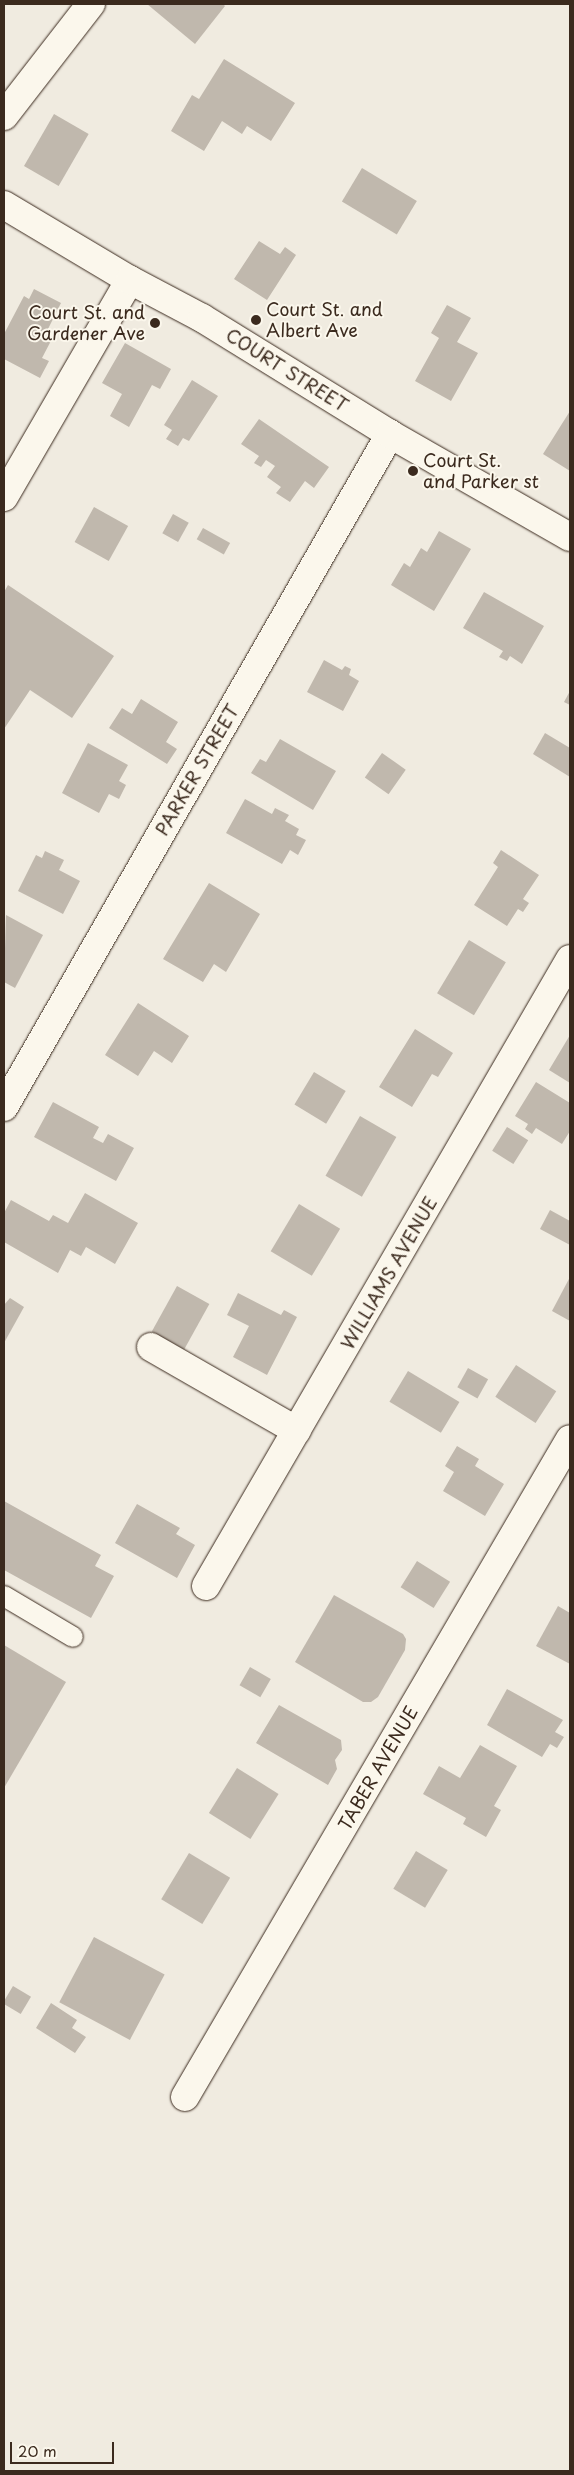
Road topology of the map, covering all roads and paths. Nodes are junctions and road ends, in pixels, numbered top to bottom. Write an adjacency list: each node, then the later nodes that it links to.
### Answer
1 (92, 4): 2 (street)
2 (4, 116)
3 (4, 205): 4 (street, COURT STREET)
4 (130, 280): 5 (street, COURT STREET); 6 (street)
5 (390, 434): 7 (street, COURT STREET); 9 (street, PARKER STREET)
6 (4, 497)
7 (570, 537)
8 (570, 959): 11 (street, WILLIAMS AVENUE)
9 (4, 1106)
10 (151, 1347): 11 (street)
11 (297, 1431): 13 (street, WILLIAMS AVENUE)
12 (570, 1439): 16 (street, TABER AVENUE)
13 (206, 1586)
14 (4, 1596): 15 (lane)
15 (73, 1637)
16 (185, 2096)

